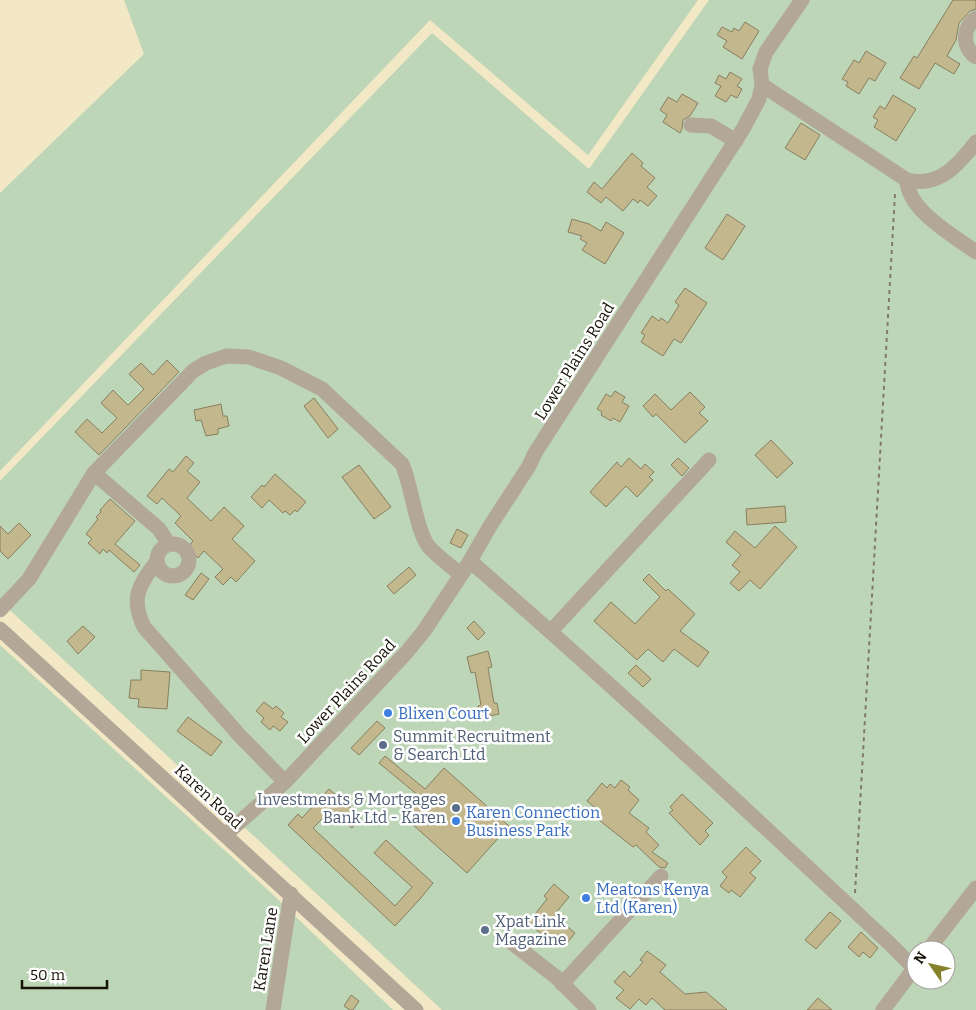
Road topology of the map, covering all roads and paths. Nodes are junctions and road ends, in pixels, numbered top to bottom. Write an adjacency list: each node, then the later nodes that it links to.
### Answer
1 (802, 0): 4 (street, Lower Plains Road)
2 (976, 18): 3 (street)
3 (976, 57)
4 (762, 85): 6 (street, Lower Plains Road); 8 (street)
5 (691, 125): 6 (street)
6 (736, 141): 14 (street, Lower Plains Road)
7 (976, 142): 8 (street)
8 (902, 178): 9 (street); 24 (path)
9 (976, 252)
10 (709, 460): 18 (street)
11 (94, 473): 12 (street); 15 (street); 16 (street)
12 (167, 545): 13 (street); 13 (street)
13 (157, 561): 19 (street)
14 (470, 561): 15 (street, Lower Plains Road); 18 (street)
15 (461, 575): 19 (street, Lower Plains Road)
16 (0, 610)
17 (0, 629): 20 (street, Karen Road)
18 (550, 631): 24 (street)
19 (285, 782): 20 (street, Lower Plains Road)
20 (225, 835): 23 (street, Karen Road)
21 (661, 876): 29 (street)
22 (976, 888): 25 (street)
23 (292, 894): 30 (street, Karen Lane); 31 (street, Karen Road)
24 (854, 910): 27 (street)
25 (936, 940)
26 (511, 942): 29 (street)
27 (906, 959)
28 (906, 979): 33 (street)
29 (562, 984): 32 (street)
30 (273, 1010)
31 (416, 1010)
32 (589, 1010)
33 (883, 1010)

